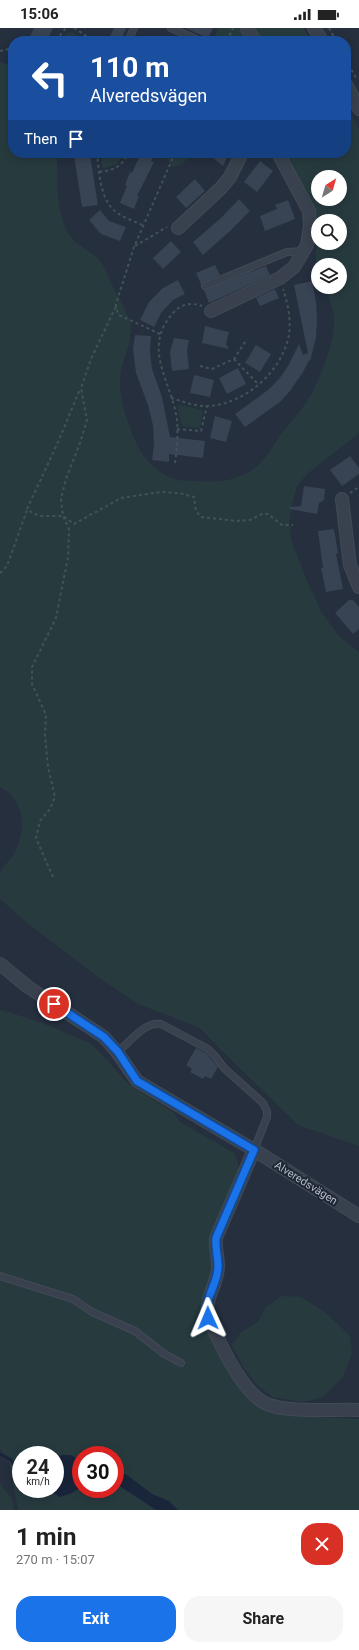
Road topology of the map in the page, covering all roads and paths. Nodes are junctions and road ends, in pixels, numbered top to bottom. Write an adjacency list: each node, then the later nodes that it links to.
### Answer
1 (66, 28): 4 (path)
2 (74, 28): 5 (path)
3 (171, 28): 6 (lane)
4 (60, 36)
5 (86, 36)
6 (189, 36)
7 (351, 68): 8 (path)
8 (359, 82)
9 (351, 94): 10 (street)
10 (359, 109)
11 (98, 158): 16 (path)
12 (126, 158): 16 (path)
13 (173, 158): 17 (path)
14 (240, 158): 18 (street)
15 (281, 158): 20 (street)
16 (99, 172): 17 (path)
17 (142, 225): 19 (path)
18 (178, 228): 19 (path)
19 (134, 247): 23 (path)
20 (304, 251): 21 (street); 22 (lane)
21 (280, 278): 24 (street); 29 (path)
22 (205, 286)
23 (116, 306): 25 (path); 30 (path)
24 (211, 311): 25 (path)
25 (160, 334): 31 (path)
26 (247, 339): 27 (path)
27 (234, 359): 28 (path); 29 (path)
28 (200, 366)
29 (258, 384): 32 (path)
30 (81, 388): 36 (path); 37 (path)
31 (171, 398): 32 (path); 33 (path)
32 (207, 406): 33 (path)
33 (177, 429): 34 (path)
34 (175, 463)
35 (342, 499): 40 (street)
36 (27, 510): 37 (path); 39 (path)
37 (63, 516): 38 (path); 41 (path)
38 (293, 525)
39 (0, 573)
40 (359, 587)
41 (53, 877)
42 (0, 964): 43 (street, Alveredsvägen)
43 (118, 1052): 44 (street, Alveredsvägen); 44 (lane)
44 (254, 1150): 45 (street, Alveredsvägen); 48 (street)
45 (359, 1216)
46 (0, 1276): 47 (lane)
47 (181, 1363)
48 (359, 1410)

